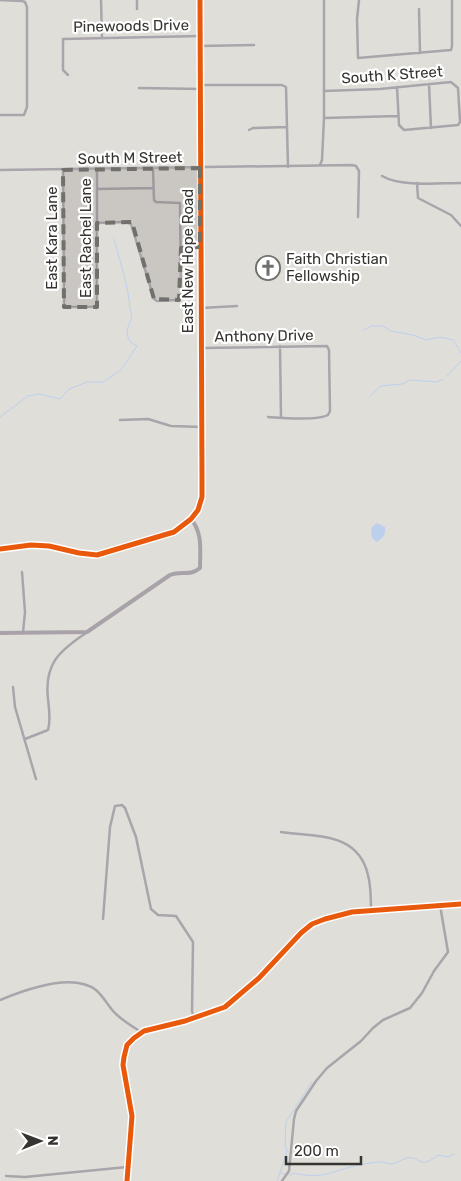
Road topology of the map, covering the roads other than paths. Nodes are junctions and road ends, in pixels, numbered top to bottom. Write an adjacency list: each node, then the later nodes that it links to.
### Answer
1 (0, 0): 21 (street)
2 (101, 0): 11 (street)
3 (138, 0): 9 (street)
4 (200, 0): 10 (street, East New Hope Road)
5 (324, 0): 20 (street)
6 (359, 0): 14 (street)
7 (452, 0): 14 (street)
8 (419, 9): 14 (street)
9 (137, 10)
10 (200, 36): 11 (street, Pinewoods Drive); 13 (street, East New Hope Road)
11 (102, 38): 15 (street, Pinewoods Drive)
12 (254, 44): 13 (street)
13 (200, 46): 17 (street, East New Hope Road)
14 (420, 53)
15 (68, 75)
16 (429, 84): 18 (street, South K Street); 24 (street, South K Street); 26 (street)
17 (201, 87): 19 (street); 25 (street); 30 (street, East New Hope Road)
18 (397, 87): 20 (street, South K Street); 22 (street)
19 (139, 88)
20 (324, 91): 23 (street)
21 (0, 115)
22 (398, 116): 23 (street); 26 (street)
23 (324, 118): 28 (street)
24 (460, 121): 26 (street)
25 (287, 127): 27 (street); 29 (street)
26 (431, 128)
27 (249, 130)
28 (320, 166): 29 (street, South M Street); 40 (street, South M Street)
29 (288, 167): 30 (street, South M Street)
30 (200, 168): 32 (street, South M Street); 43 (street, East New Hope Road)
31 (97, 169): 32 (street, South M Street); 34 (street, South M Street); 39 (street, East Rachel Lane)
32 (153, 169): 38 (street)
33 (0, 170): 34 (street, South M Street)
34 (63, 170): 46 (street, East Kara Lane)
35 (382, 176): 36 (street)
36 (416, 183): 37 (street); 42 (street)
37 (461, 183)
38 (153, 188): 39 (street); 44 (street)
39 (97, 189): 41 (street, East Rachel Lane)
40 (358, 217)
41 (97, 223): 44 (street); 46 (street, East Rachel Lane)
42 (461, 225)
43 (200, 247): 44 (street); 47 (street, East New Hope Road)
44 (181, 248)
45 (237, 306): 47 (street)
46 (97, 307)
47 (201, 308): 49 (street, East New Hope Road)
48 (280, 346): 49 (street, Anthony Drive); 51 (street); 51 (street, Anthony Drive)
49 (202, 348): 53 (street, East New Hope Road)
50 (268, 417): 51 (street)
51 (281, 418)
52 (120, 420): 53 (street)
53 (202, 427): 54 (street, East New Hope Road)
54 (191, 519): 55 (street); 58 (street)
55 (0, 549)
56 (22, 572): 57 (street)
57 (23, 632): 58 (street); 59 (street)
58 (87, 632): 61 (street)
59 (0, 633)
60 (13, 687): 61 (street)
61 (25, 739): 62 (street)
62 (36, 780)
63 (281, 832): 66 (street)
64 (461, 904): 65 (street)
65 (440, 905): 66 (street); 74 (street)
66 (372, 910): 69 (street)
67 (103, 919): 69 (street)
68 (0, 1000): 70 (street)
69 (194, 1018): 70 (street)
70 (141, 1032): 71 (street)
71 (127, 1167): 72 (street); 73 (street)
72 (6, 1176)
73 (127, 1181)
74 (282, 1181)

